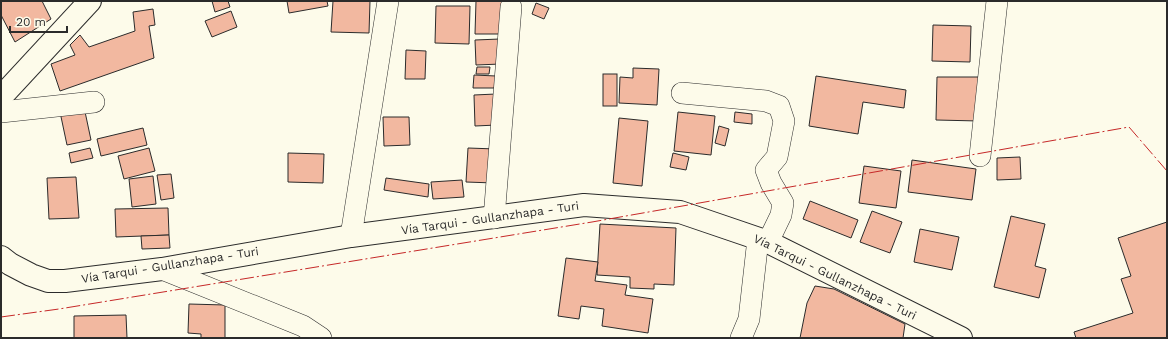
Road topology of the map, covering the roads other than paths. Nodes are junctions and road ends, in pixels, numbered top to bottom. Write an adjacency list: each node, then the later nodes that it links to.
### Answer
1 (90, 1): 6 (main road)
2 (388, 1): 11 (street)
3 (997, 1): 9 (street)
4 (511, 7): 10 (street)
5 (682, 93): 12 (street)
6 (1, 97)
7 (94, 102): 8 (street)
8 (1, 112)
9 (980, 156)
10 (494, 218): 11 (main road, Vía Tarqui - Gullanzhapa - Turi); 12 (main road, Vía Tarqui - Gullanzhapa - Turi)
11 (351, 236): 14 (main road, Vía Tarqui - Gullanzhapa - Turi)
12 (763, 241): 15 (main road, Vía Tarqui - Gullanzhapa - Turi); 17 (street)
13 (1, 257): 14 (main road, Vía Tarqui - Gullanzhapa - Turi)
14 (162, 269): 16 (street)
15 (953, 336)
16 (321, 338)
17 (741, 338)

